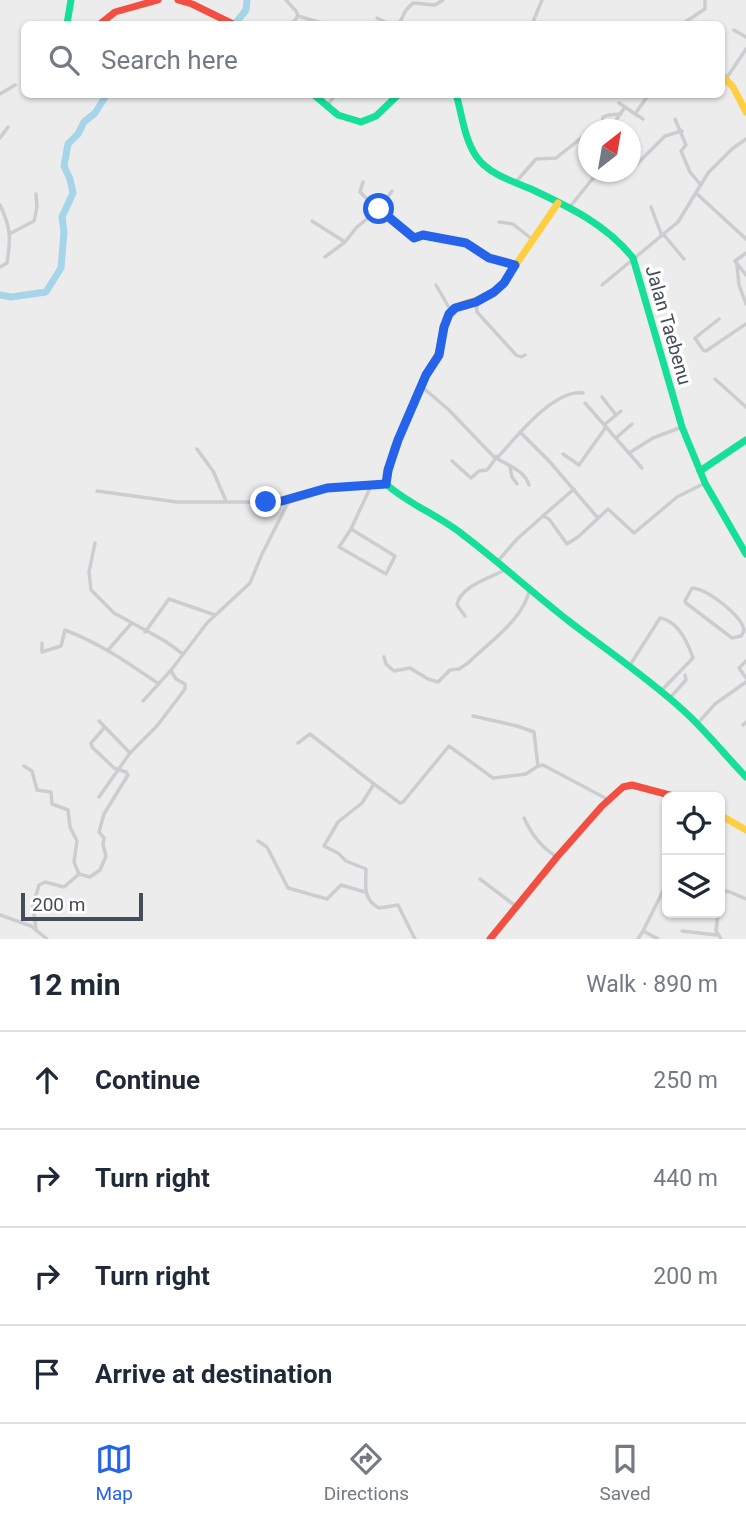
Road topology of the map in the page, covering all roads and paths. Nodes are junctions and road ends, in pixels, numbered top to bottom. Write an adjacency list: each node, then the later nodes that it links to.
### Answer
1 (71, 0): 10 (street)
2 (158, 0): 11 (street)
3 (178, 0): 12 (street)
4 (286, 0): 8 (street)
5 (443, 0): 16 (street)
6 (541, 0): 17 (street)
7 (705, 0): 18 (street)
8 (298, 16): 13 (street); 14 (street)
9 (377, 18): 15 (street)
10 (68, 21)
11 (104, 21)
12 (228, 21)
13 (294, 21)
14 (315, 21)
15 (383, 21)
16 (400, 21)
17 (533, 21)
18 (687, 21)
19 (734, 30): 20 (street)
20 (746, 37)
21 (746, 49): 22 (street)
22 (725, 76)
23 (725, 78): 34 (street)
24 (15, 85): 25 (street)
25 (0, 94)
26 (317, 98): 32 (street)
27 (332, 98): 32 (street)
28 (394, 98): 32 (street)
29 (457, 98): 49 (street, Jalan Taebenu)
30 (645, 98): 36 (street)
31 (619, 103): 33 (street)
32 (326, 107)
33 (625, 107): 35 (street); 36 (street)
34 (746, 112)
35 (621, 114): 39 (street); 40 (street)
36 (635, 114): 37 (street)
37 (643, 118)
38 (675, 118): 42 (street)
39 (603, 119)
40 (618, 119)
41 (8, 127): 43 (street)
42 (682, 131): 46 (street); 50 (street)
43 (0, 138)
44 (746, 139): 50 (street)
45 (578, 141): 49 (street)
46 (641, 160)
47 (363, 182): 58 (street)
48 (590, 182): 57 (street)
49 (515, 183): 54 (street, Jalan Taebenu)
50 (700, 184): 52 (street)
51 (393, 191): 58 (street)
52 (696, 192): 62 (street); 63 (street)
53 (36, 194): 61 (street)
54 (558, 203): 57 (street, Jalan Taebenu); 64 (street)
55 (0, 205): 61 (street)
56 (651, 207): 62 (street)
57 (569, 208): 68 (street, Jalan Taebenu)
58 (379, 209): 65 (street); 70 (street)
59 (312, 221): 65 (street)
60 (499, 222): 64 (street)
61 (11, 233): 72 (street)
62 (663, 236): 68 (street); 69 (street)
63 (746, 239)
64 (533, 240): 70 (street)
65 (345, 242): 67 (street)
66 (746, 253): 71 (street)
67 (325, 257)
68 (633, 258): 75 (street); 92 (street, Jalan Taebenu)
69 (684, 259)
70 (515, 265): 76 (street)
71 (737, 265): 73 (street); 77 (street)
72 (0, 268)
73 (746, 275)
74 (436, 285): 78 (street)
75 (602, 285)
76 (476, 302): 78 (street); 81 (street)
77 (746, 304)
78 (451, 311): 83 (street)
79 (719, 319): 80 (street)
80 (746, 324)
81 (525, 355)
82 (715, 379): 87 (street)
83 (421, 386): 99 (street); 105 (street)
84 (583, 393): 93 (street)
85 (602, 397): 89 (street)
86 (585, 403): 91 (street)
87 (746, 407)
88 (621, 411): 89 (street)
89 (616, 415): 91 (street)
90 (632, 424): 94 (street)
91 (605, 426): 94 (street); 98 (street)
92 (682, 427): 97 (street); 103 (street, Jalan Taebenu)
93 (520, 432): 99 (street); 109 (street)
94 (616, 438): 97 (street)
95 (746, 440): 103 (street)
96 (197, 449): 112 (street)
97 (629, 453): 102 (street)
98 (563, 454)
99 (497, 457): 100 (street); 101 (street)
100 (452, 461)
101 (510, 467): 106 (street); 108 (street)
102 (642, 468)
103 (700, 471): 104 (street, Jalan Taebenu)
104 (705, 483): 114 (street); 117 (street, Jalan Taebenu)
105 (386, 484): 107 (street); 118 (street)
106 (517, 484)
107 (371, 485): 111 (street); 115 (street)
108 (529, 485)
109 (574, 489): 113 (street); 114 (street)
110 (97, 491): 112 (street)
111 (290, 499): 112 (street); 121 (street)
112 (226, 501)
113 (543, 516): 114 (street); 118 (street)
114 (597, 517)
115 (351, 529): 115 (street)
116 (95, 543): 123 (street)
117 (746, 554)
118 (498, 561): 119 (street)
119 (507, 569): 120 (street); 122 (street)
120 (530, 587): 130 (street); 132 (street)
121 (215, 615): 124 (street); 129 (street)
122 (465, 616)
123 (131, 624): 124 (street); 128 (street)
124 (145, 632): 129 (street)
125 (741, 636): 125 (street); 127 (street)
126 (42, 643): 128 (street)
127 (746, 643)
128 (108, 650): 136 (street)
129 (183, 654): 133 (street)
130 (384, 657)
131 (746, 662): 135 (street)
132 (630, 665): 137 (street); 137 (street)
133 (171, 671): 136 (street); 145 (street)
134 (685, 675): 138 (street)
135 (746, 680): 142 (street)
136 (159, 684): 139 (street)
137 (660, 692): 138 (street)
138 (670, 699): 142 (street)
139 (143, 701)
140 (473, 716): 147 (street)
141 (99, 721): 143 (street)
142 (697, 724): 149 (street)
143 (106, 727): 145 (street); 148 (street)
144 (298, 743): 150 (street)
145 (130, 753): 148 (street)
146 (24, 766): 159 (street)
147 (538, 766): 150 (street); 153 (street)
148 (117, 769): 152 (street); 159 (street)
149 (746, 777)
150 (374, 784): 161 (street)
151 (662, 793): 153 (street)
152 (99, 797)
153 (609, 800): 158 (street)
154 (524, 818): 158 (street)
155 (725, 820): 156 (street)
156 (746, 830)
157 (258, 842): 161 (street)
158 (557, 856): 165 (street)
159 (79, 874): 168 (street)
160 (480, 879): 165 (street)
161 (365, 892): 173 (street)
162 (725, 892): 164 (street)
163 (662, 893): 169 (street)
164 (746, 899)
165 (518, 907): 174 (street)
166 (0, 915): 168 (street)
167 (718, 918): 171 (street)
168 (36, 929): 172 (street)
169 (643, 931): 175 (street); 176 (street)
170 (682, 931): 171 (street)
171 (716, 935): 177 (street)
172 (47, 939)
173 (415, 939)
174 (490, 939)
175 (638, 939)
176 (658, 939)
177 (721, 939)

